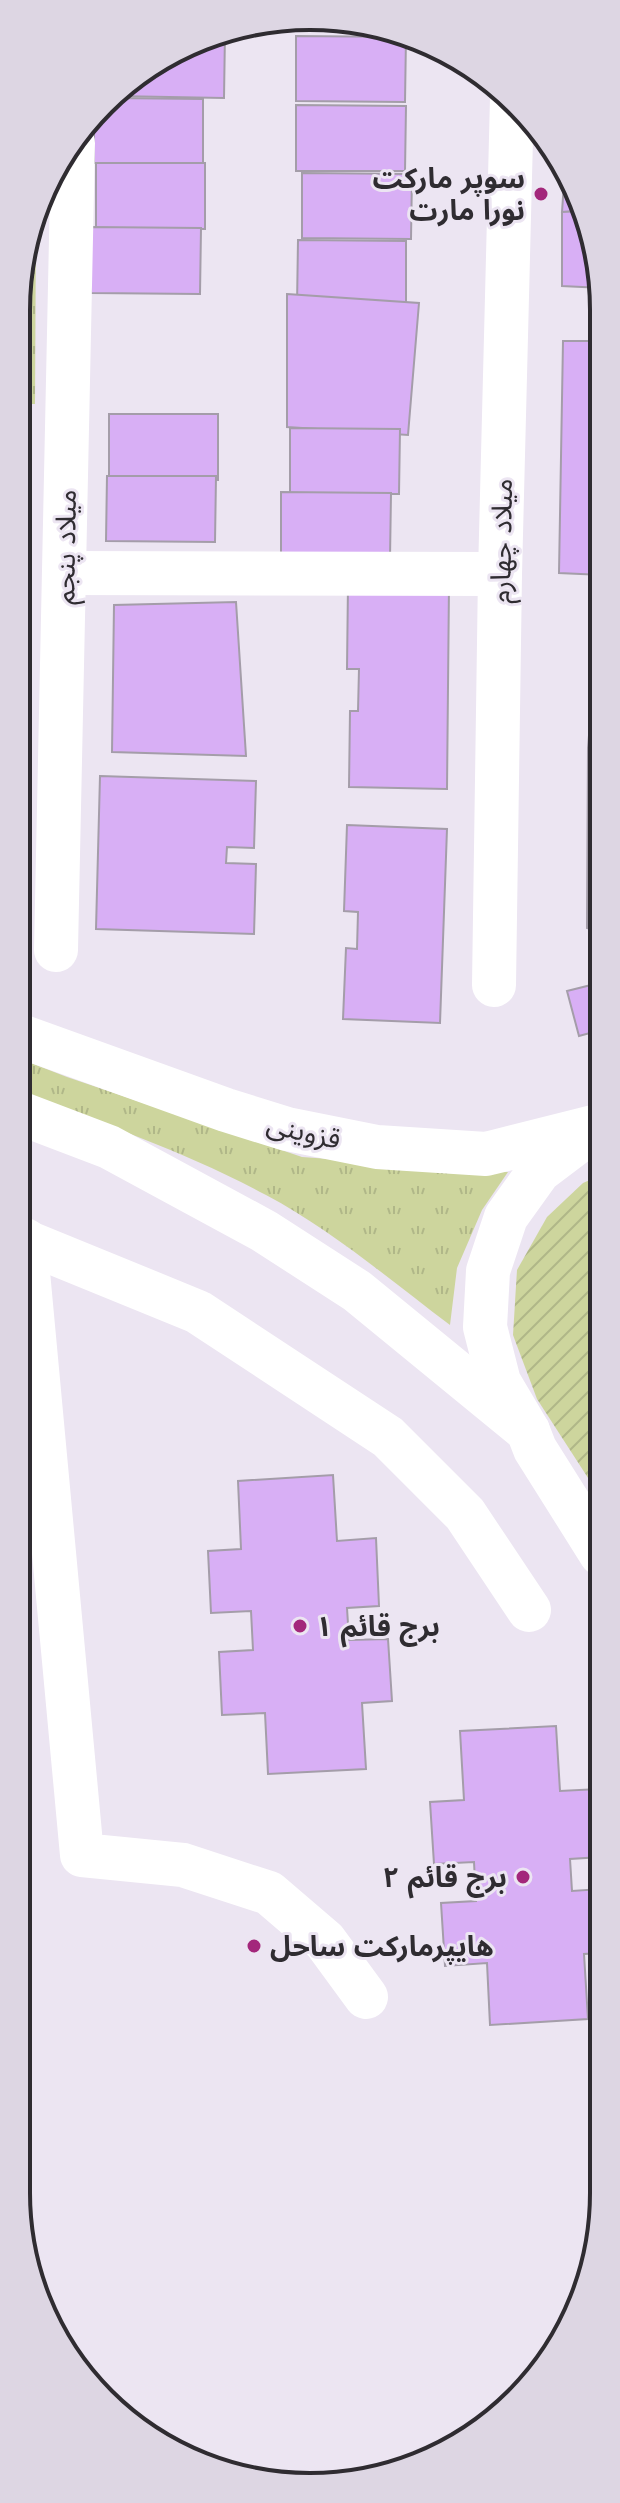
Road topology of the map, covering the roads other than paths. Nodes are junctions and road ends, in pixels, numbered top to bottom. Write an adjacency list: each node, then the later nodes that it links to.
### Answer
1 (512, 116): 4 (street, میلاد چهارم)
2 (73, 163): 3 (street, میلاد پنجم)
3 (65, 573): 4 (street); 5 (street, میلاد پنجم)
4 (500, 574): 6 (street, میلاد چهارم)
5 (56, 950)
6 (494, 985)
7 (30, 1039): 9 (street, قزوینی)
8 (30, 1117): 13 (street)
9 (590, 1130)
10 (590, 1134): 13 (street)
11 (30, 1243): 15 (street)
12 (30, 1330): 16 (street)
13 (528, 1431): 14 (street)
14 (590, 1536)
15 (529, 1610)
16 (366, 1997)

